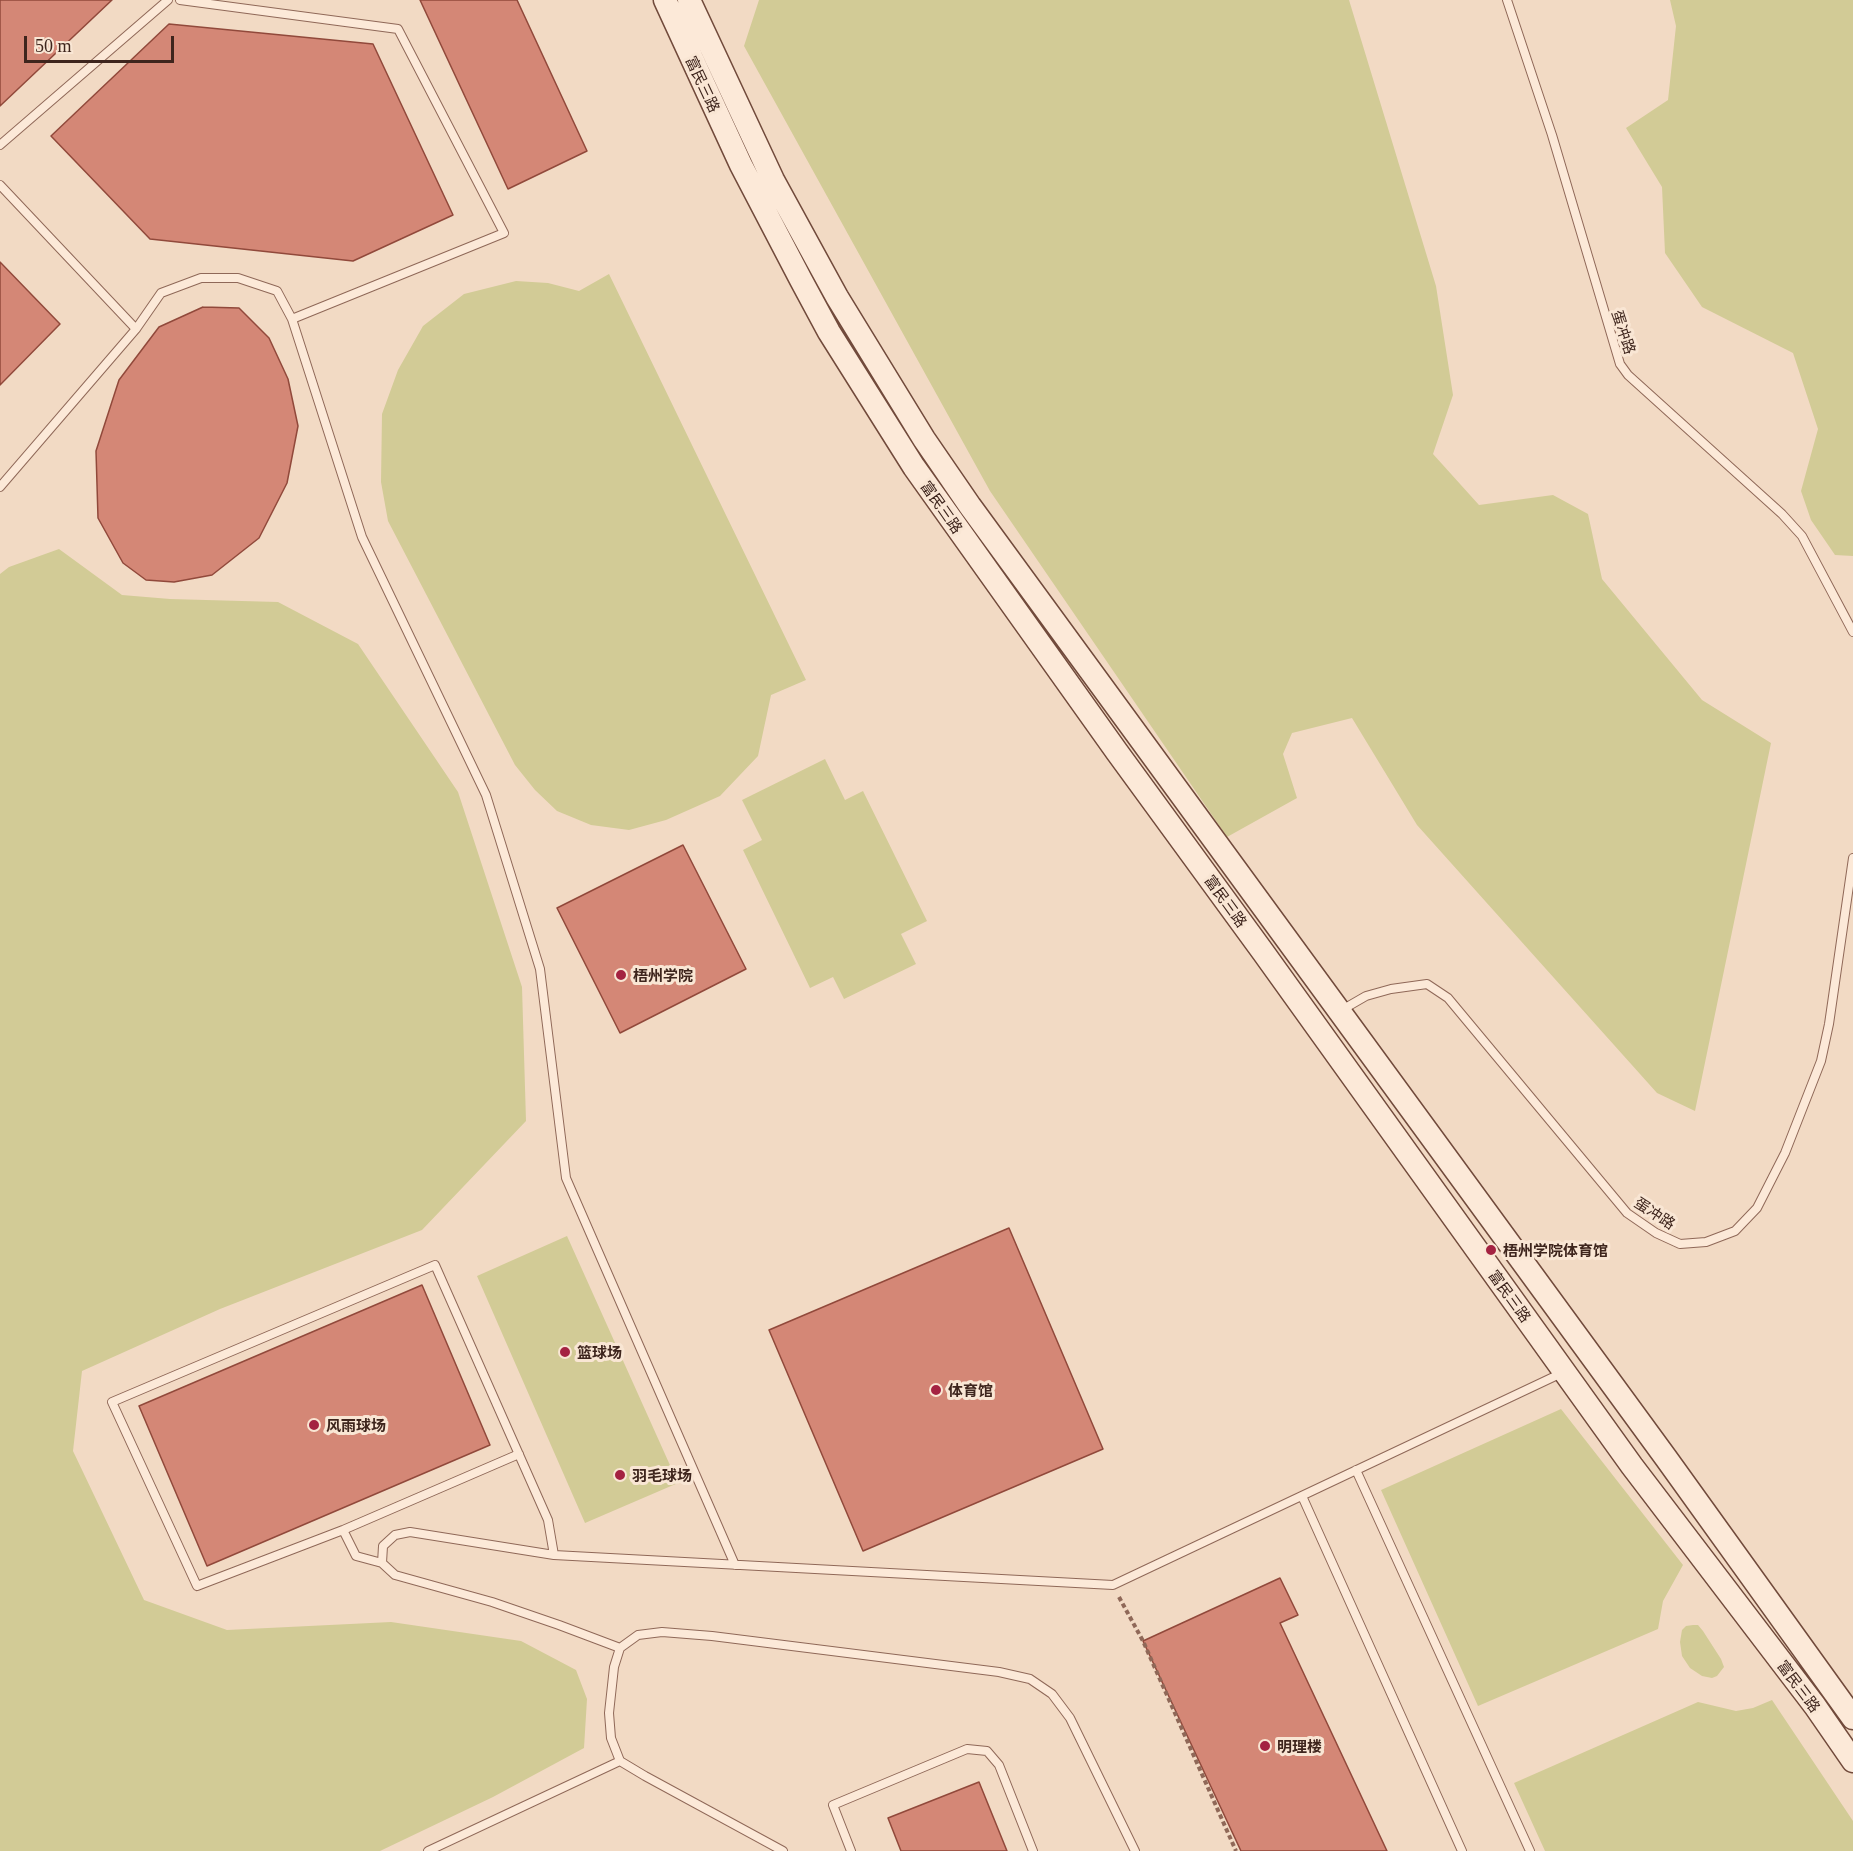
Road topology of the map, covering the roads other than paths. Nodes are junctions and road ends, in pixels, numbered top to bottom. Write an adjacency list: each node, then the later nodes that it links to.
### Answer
1 (168, 0): 6 (lane)
2 (180, 0): 8 (lane)
3 (665, 0): 14 (main road, 富民三路)
4 (689, 0): 13 (main road, 富民三路)
5 (1507, 0): 11 (lane, 蛋冲路)
6 (0, 145)
7 (0, 185): 9 (lane)
8 (292, 319): 9 (lane); 21 (lane)
9 (136, 329): 10 (lane)
10 (0, 487)
11 (1853, 632)
12 (1853, 858): 13 (lane, 蛋冲路)
13 (1340, 1011): 23 (main road, 富民三路)
14 (1564, 1372): 16 (lane); 25 (main road, 富民三路)
15 (519, 1454): 18 (lane); 18 (lane); 19 (lane)
16 (1356, 1470): 17 (lane); 32 (lane)
17 (1302, 1496): 21 (lane); 31 (lane)
18 (343, 1530): 20 (lane)
19 (554, 1555): 20 (lane); 21 (lane)
20 (382, 1563): 22 (lane)
21 (735, 1565)
22 (620, 1648): 24 (lane); 30 (lane)
23 (1853, 1718)
24 (620, 1761): 26 (lane); 27 (lane)
25 (1853, 1761)
26 (428, 1851)
27 (783, 1851)
28 (851, 1851): 29 (lane)
29 (1033, 1851)
30 (1135, 1851)
31 (1462, 1851)
32 (1530, 1851)

